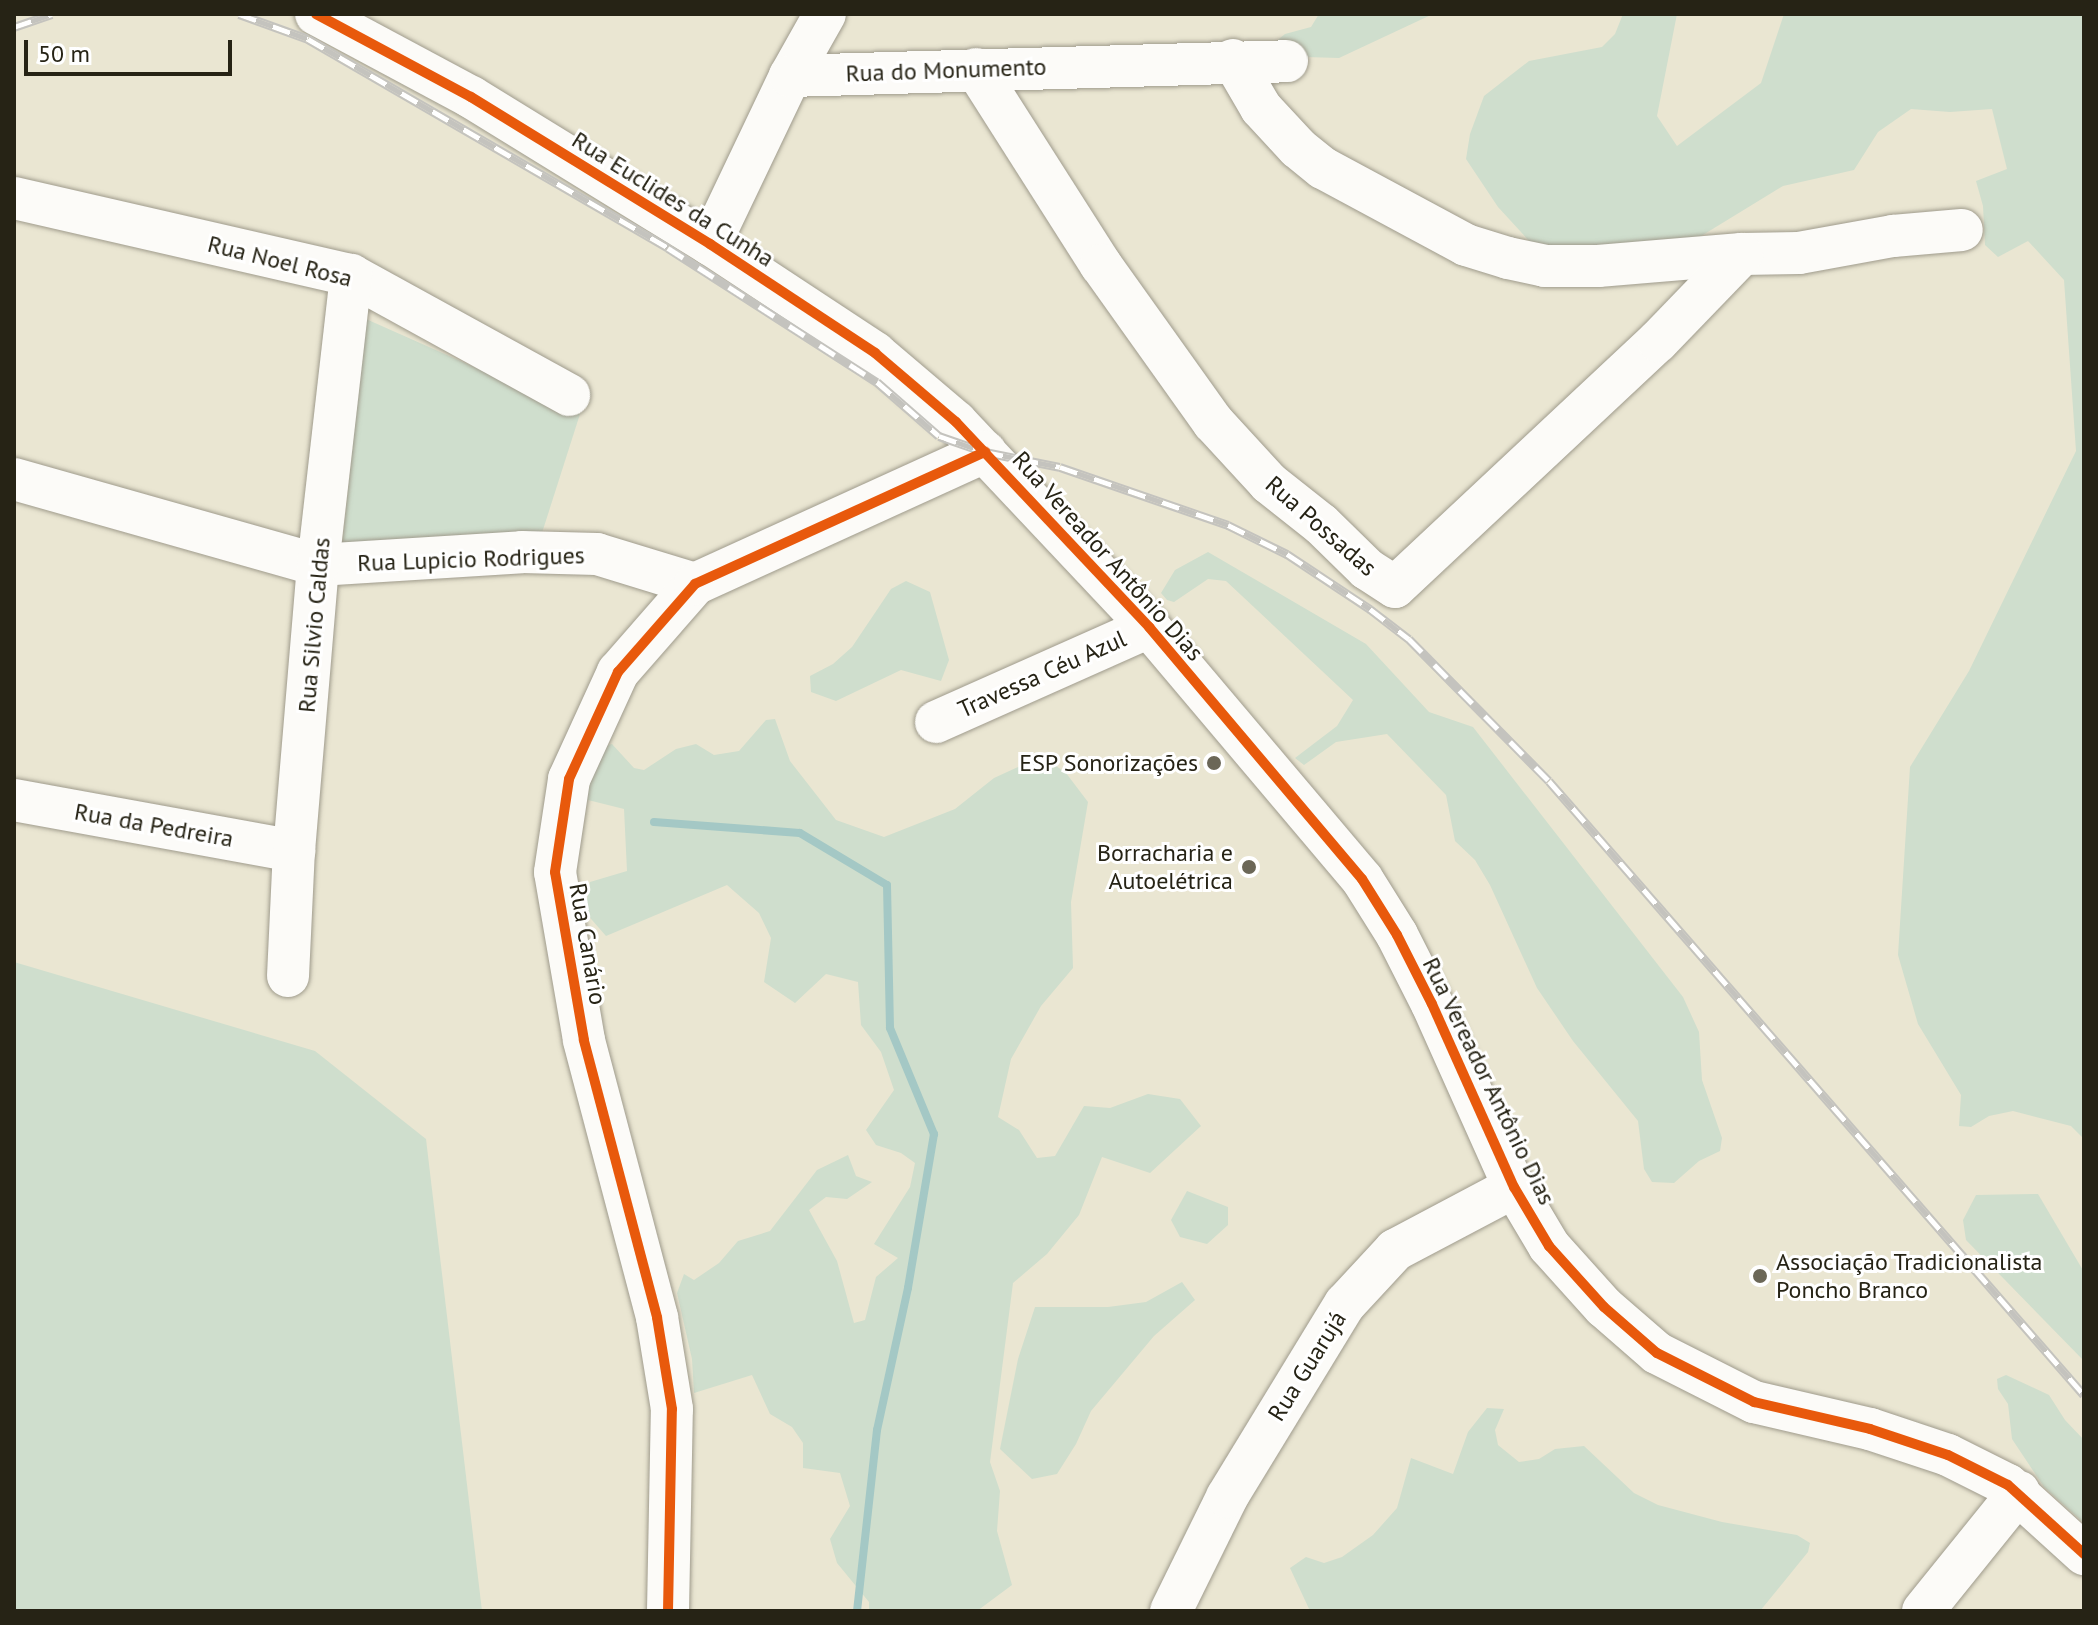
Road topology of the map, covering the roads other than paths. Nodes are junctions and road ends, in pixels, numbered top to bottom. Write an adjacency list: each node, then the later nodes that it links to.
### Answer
1 (316, 14): 9 (street, Rua Euclides da Cunha)
2 (825, 14): 6 (street)
3 (1233, 60): 4 (street, Rua do Monumento); 5 (street, Rua do Monumento); 10 (street)
4 (1287, 61)
5 (976, 69): 6 (street, Rua do Monumento); 10 (street, Rua Possadas)
6 (790, 76): 9 (street)
7 (14, 198): 11 (street, Rua Noel Rosa)
8 (1962, 230): 10 (street)
9 (710, 244): 13 (street, Rua Euclides da Cunha)
10 (1742, 254)
11 (351, 275): 12 (street, Rua Noel Rosa); 15 (street, Rua Silvio Caldas)
12 (569, 395)
13 (985, 452): 16 (street, Rua Canário); 17 (street, Rua Vereador Antônio Dias)
14 (14, 479): 15 (street, Rua Lupicio Rodrigues)
15 (318, 565): 16 (street, Rua Lupicio Rodrigues); 20 (street, Rua Silvio Caldas)
16 (695, 584): 25 (street, Rua Canário)
17 (1149, 627): 18 (street, Travessa Céu Azul); 22 (street, Rua Vereador Antônio Dias)
18 (936, 722)
19 (14, 800): 20 (street, Rua da Pedreira)
20 (294, 851): 21 (street, Rua Silvio Caldas)
21 (288, 976)
22 (1514, 1187): 23 (street, Rua Vereador Antônio Dias); 26 (street, Rua Guarujá)
23 (2019, 1492): 24 (street, Rua Vereador Antônio Dias); 27 (street)
24 (2084, 1554)
25 (668, 1611)
26 (1171, 1611)
27 (1923, 1611)

